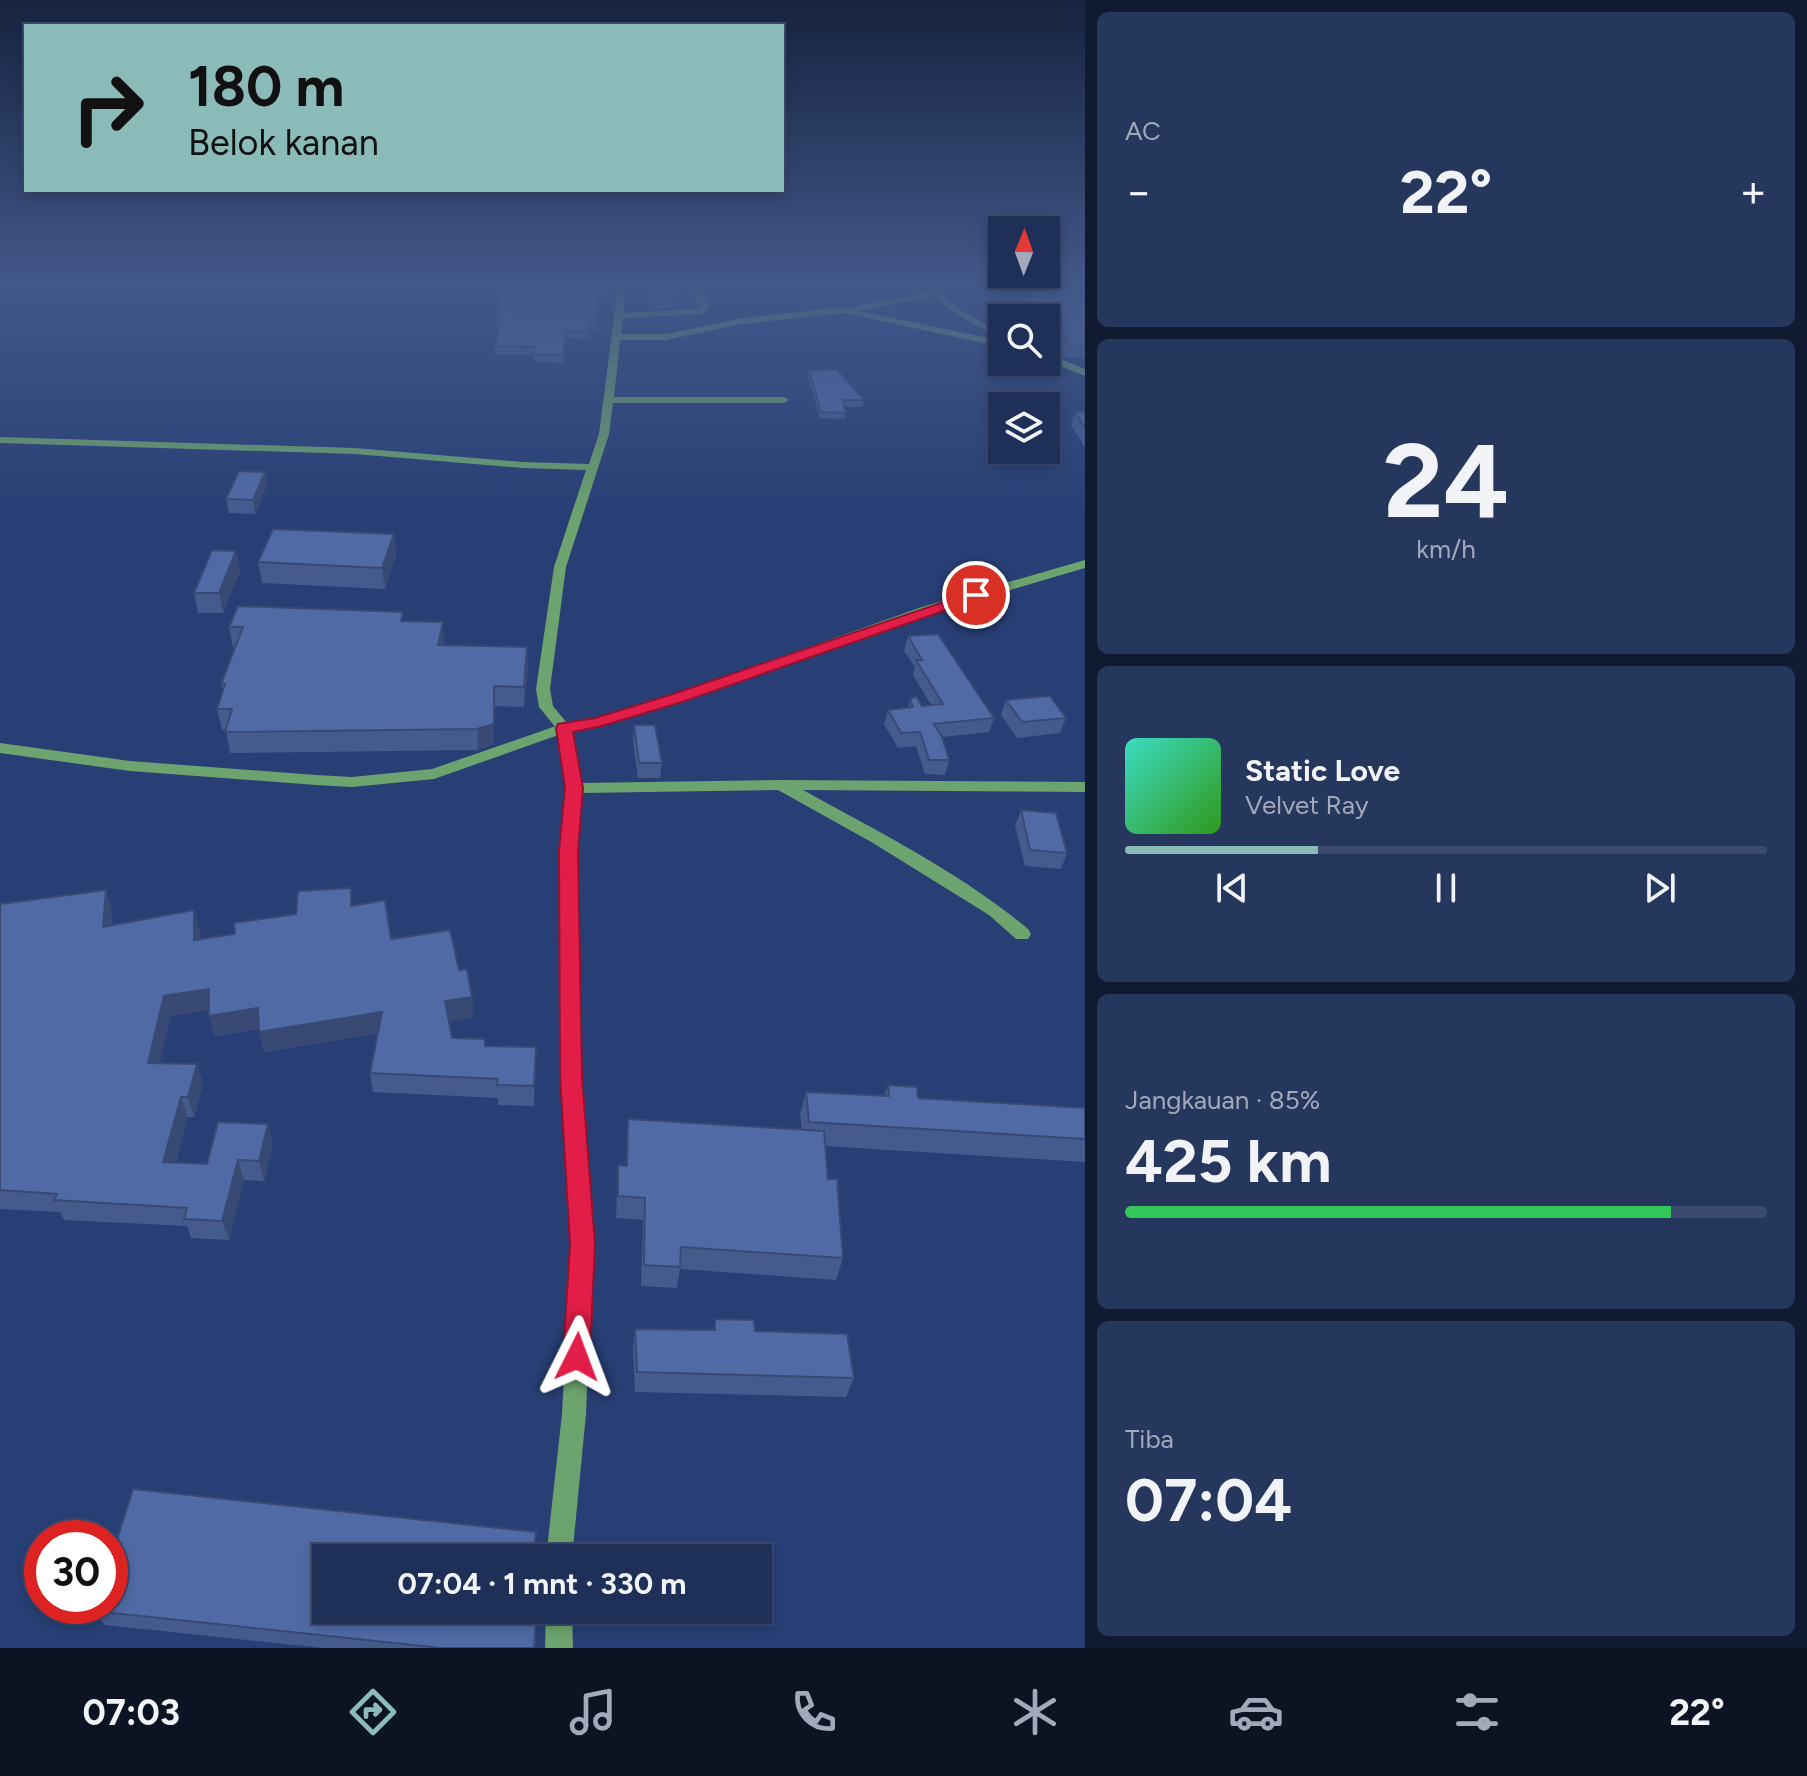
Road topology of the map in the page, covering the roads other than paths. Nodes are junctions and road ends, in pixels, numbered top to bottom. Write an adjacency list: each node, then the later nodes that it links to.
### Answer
1 (613, 362): 4 (street)
2 (1060, 362): 3 (street)
3 (1085, 373)
4 (609, 400): 5 (street); 7 (street)
5 (784, 400)
6 (0, 440): 7 (street)
7 (594, 467): 9 (street)
8 (1085, 564): 9 (street)
9 (564, 728): 10 (street); 13 (street)
10 (0, 748)
11 (779, 785): 12 (street); 13 (street); 14 (street)
12 (1085, 787)
13 (574, 788): 15 (street)
14 (1022, 934)
15 (560, 1544)
16 (559, 1624): 17 (street)
17 (559, 1648)

